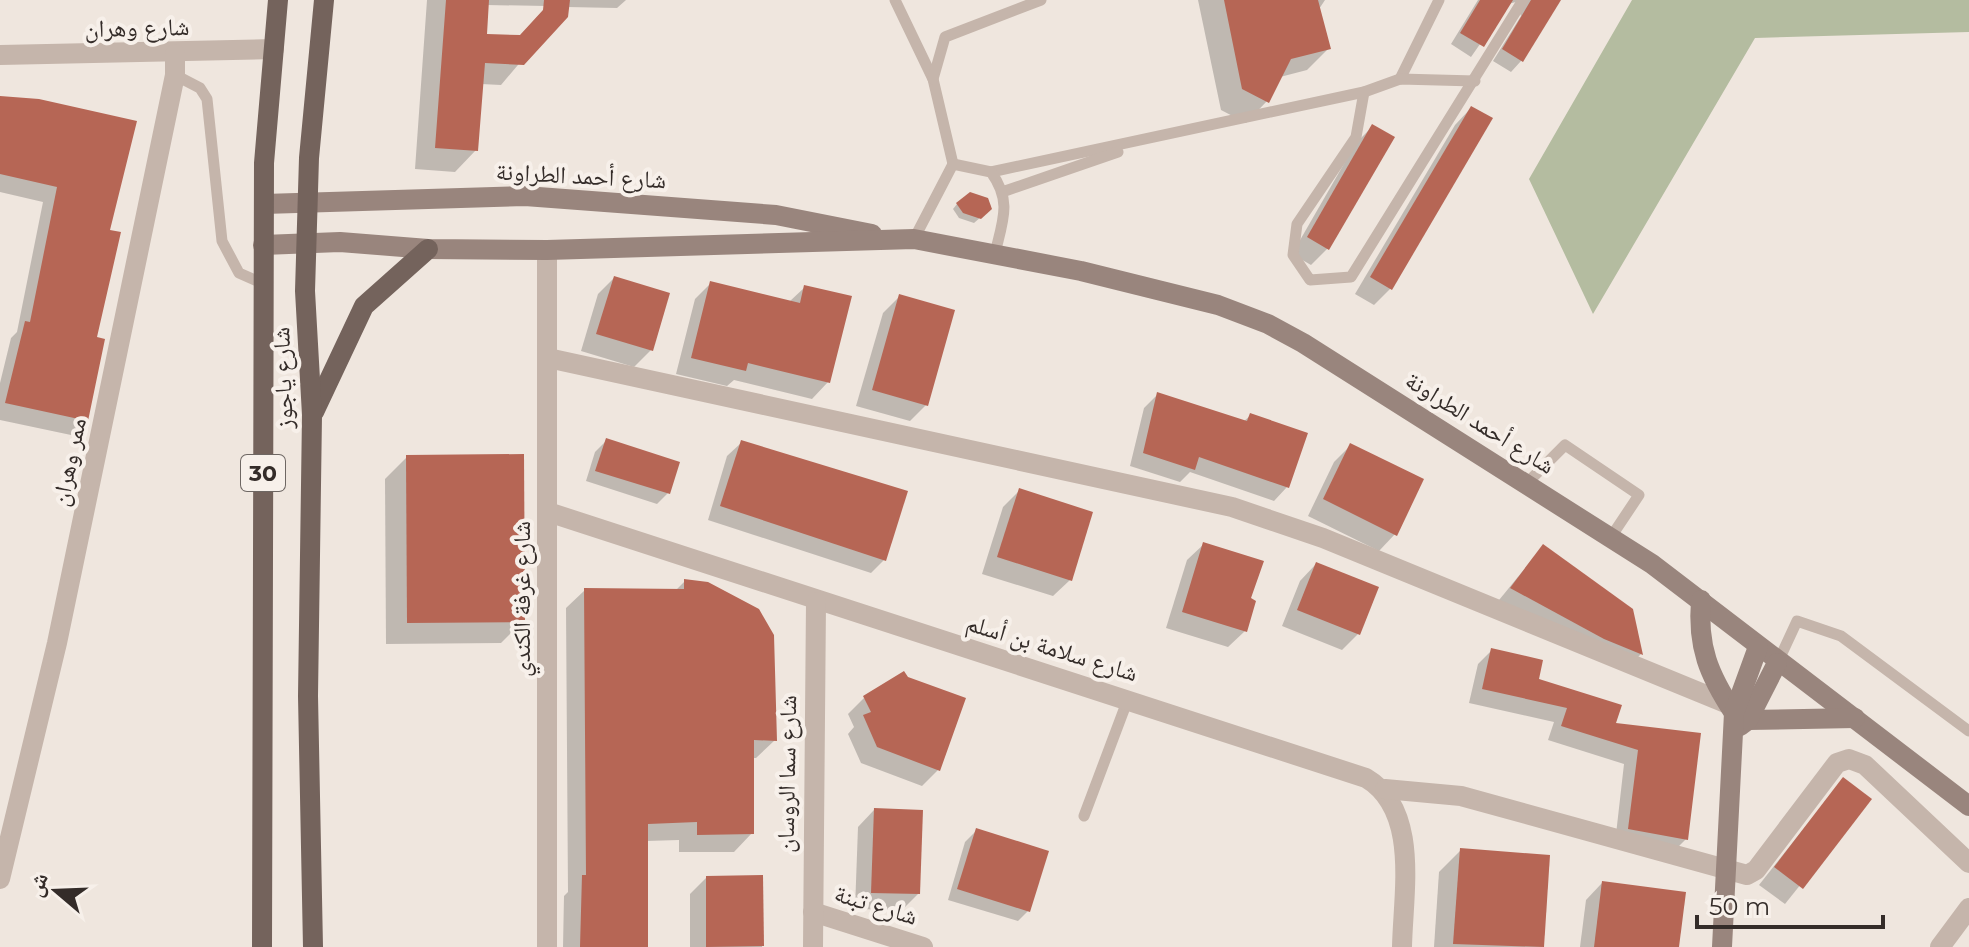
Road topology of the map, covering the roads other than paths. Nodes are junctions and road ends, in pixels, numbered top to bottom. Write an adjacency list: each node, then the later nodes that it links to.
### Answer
1 (278, 0): 7 (main road, شارع ياجوز / 30)
2 (324, 0): 19 (main road, شارع ياجوز / 30)
3 (895, 0): 11 (lane)
4 (1041, 0): 11 (lane)
5 (1439, 0): 12 (lane)
6 (1523, 0): 13 (lane)
7 (274, 49): 8 (street, شارع وهران); 20 (main road, شارع ياجوز / 30)
8 (175, 54): 9 (street, شارع وهران); 10 (street, ممر وهران)
9 (0, 55)
10 (175, 75): 28 (lane); 45 (street, ممر وهران)
11 (933, 79): 16 (lane)
12 (1400, 79): 13 (lane); 14 (lane)
13 (1475, 81): 14 (lane)
14 (1364, 92): 15 (lane)
15 (1164, 136): 17 (lane); 18 (lane)
16 (953, 164): 17 (lane); 22 (lane)
17 (991, 172): 18 (lane)
18 (1005, 191): 27 (lane)
19 (307, 203): 20 (street, شارع أحمد الطراونة); 21 (street, شارع أحمد الطراونة); 24 (main road, شارع ياجوز / 30)
20 (264, 204): 23 (main road, شارع ياجوز / 30)
21 (891, 239): 22 (street, شارع أحمد الطراونة); 26 (street, شارع أحمد الطراونة)
22 (914, 239): 27 (street, شارع أحمد الطراونة)
23 (263, 245): 24 (street, شارع أحمد الطراونة); 28 (main road, شارع ياجوز / 30)
24 (307, 246): 25 (street, شارع أحمد الطراونة); 30 (main road, شارع ياجوز / 30)
25 (428, 249): 26 (street, شارع أحمد الطراونة); 30 (main road)
26 (547, 250): 29 (street, شارع غرفة الكندي)
27 (995, 253): 31 (street, شارع أحمد الطراونة)
28 (262, 283): 52 (main road, شارع ياجوز / 30)
29 (548, 358): 32 (street, شارع غرفة الكندي); 39 (street)
30 (312, 415): 53 (main road, شارع ياجوز / 30)
31 (1527, 483): 33 (street, شارع أحمد الطراونة); 33 (lane)
32 (548, 512): 35 (street, شارع سلامة بن أسلم); 54 (street, شارع غرفة الكندي)
33 (1611, 537): 34 (street, شارع أحمد الطراونة)
34 (1701, 600): 36 (street, شارع أحمد الطراونة); 39 (street)
35 (816, 602): 38 (street, شارع سلامة بن أسلم); 50 (street, شارع سما الروسان)
36 (1758, 647): 37 (street, شارع أحمد الطراونة); 39 (street)
37 (1777, 663): 39 (street); 40 (street, شارع أحمد الطراونة); 41 (lane)
38 (1128, 699): 42 (street, شارع سلامة بن أسلم); 44 (lane)
39 (1736, 717): 40 (street); 47 (street)
40 (1855, 718): 43 (street, شارع أحمد الطراونة)
41 (1969, 731)
42 (1385, 789): 47 (street); 57 (street)
43 (1964, 800)
44 (1084, 816)
45 (2, 857): 48 (street, ممر وهران)
46 (1969, 863): 47 (street)
47 (1725, 871): 51 (street)
48 (0, 879)
49 (1969, 908): 58 (street)
50 (813, 912): 55 (street, شارع سما الروسان); 56 (street, شارع تبنة)
51 (1725, 946)
52 (262, 947)
53 (313, 947)
54 (547, 947)
55 (813, 947)
56 (923, 947)
57 (1402, 947)
58 (1940, 947)

